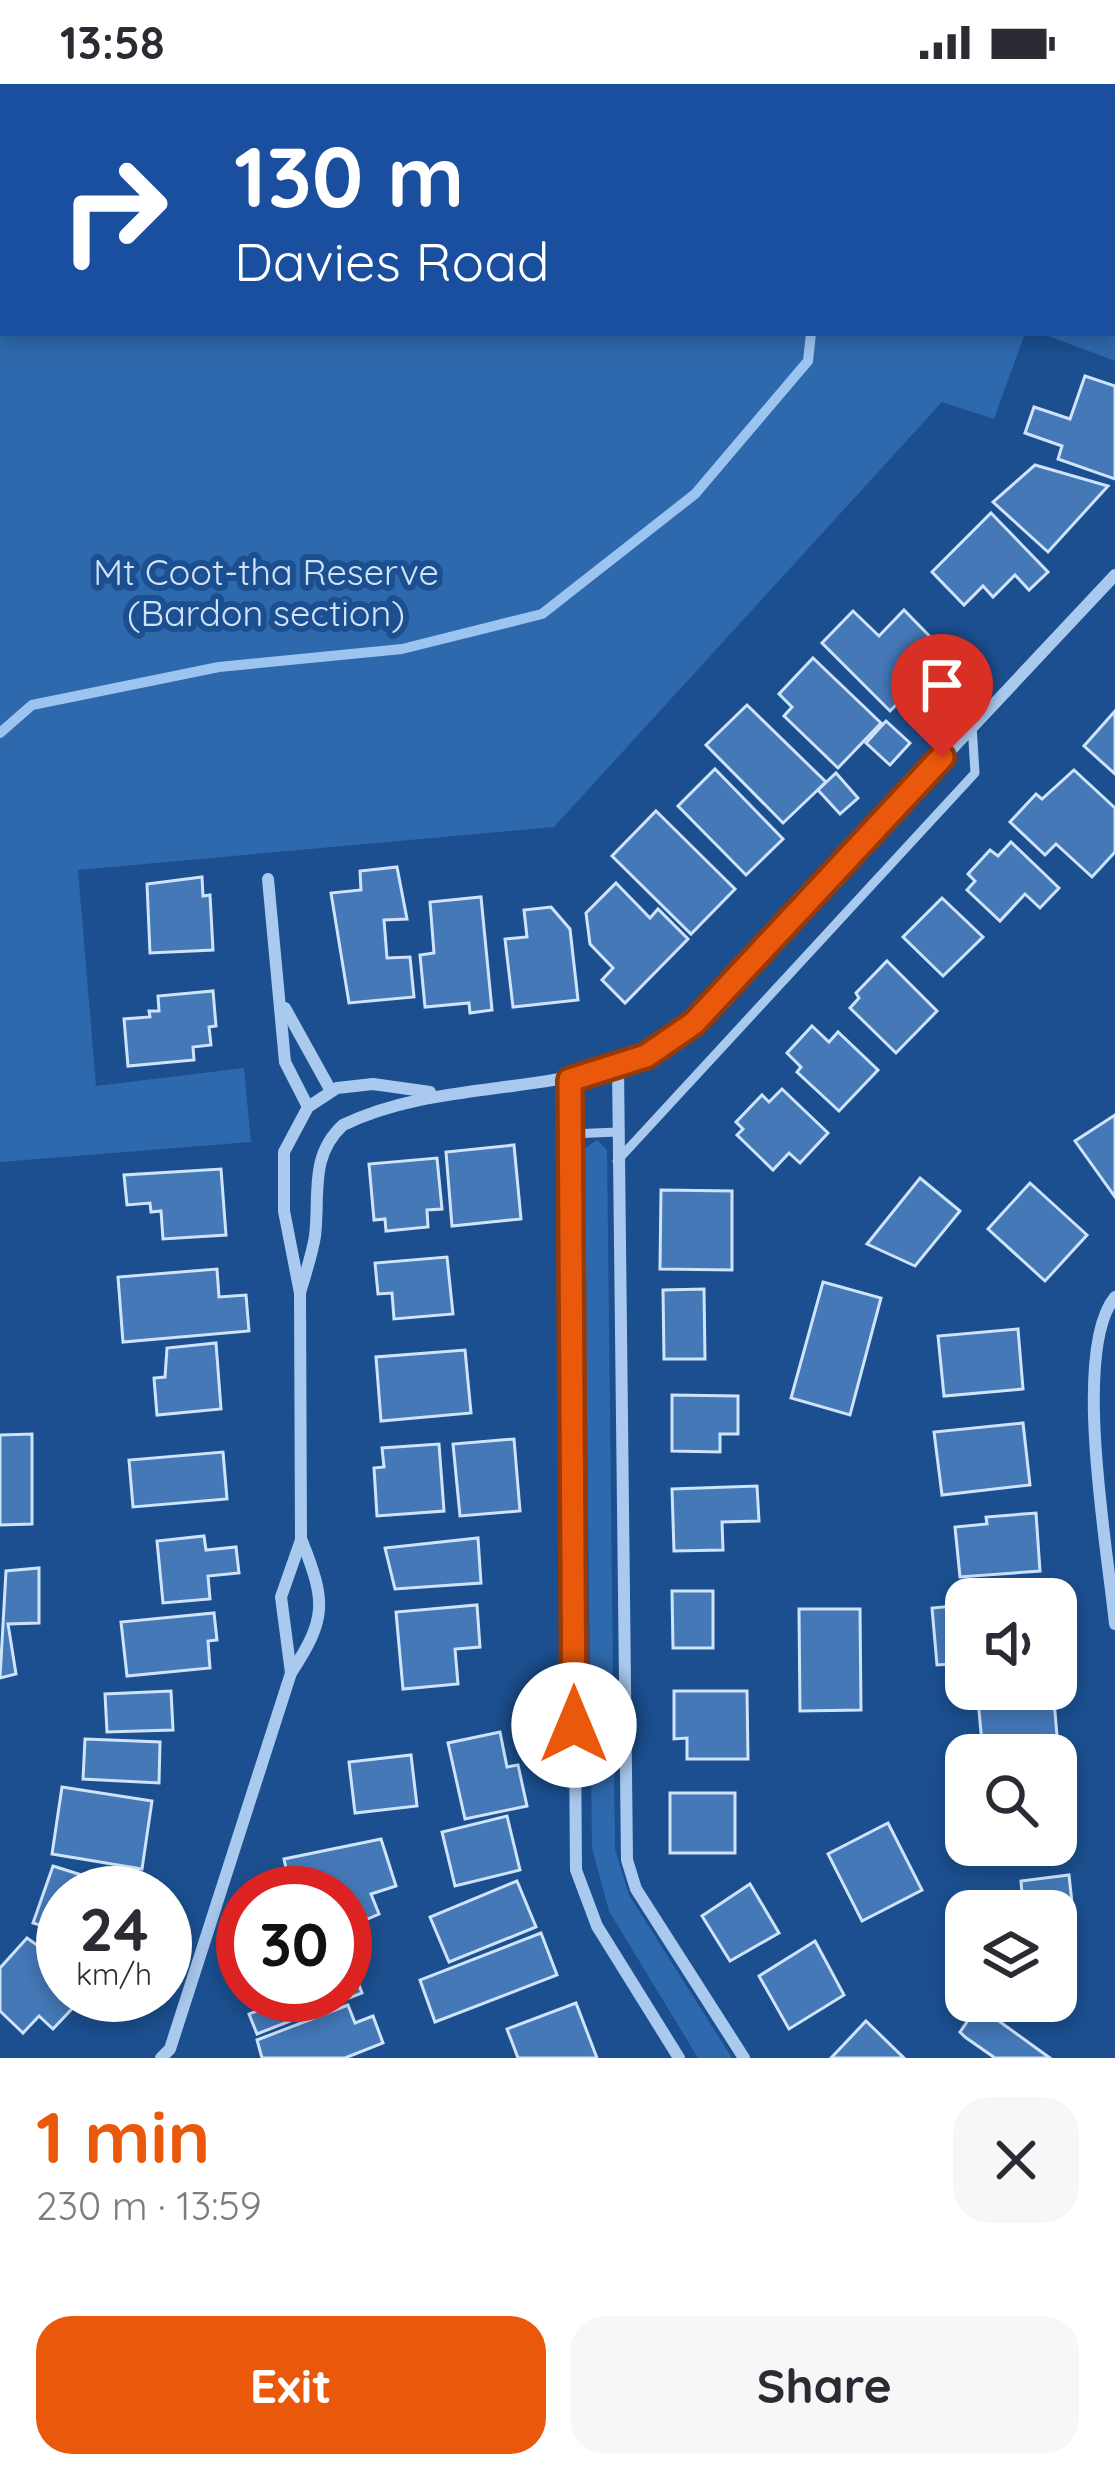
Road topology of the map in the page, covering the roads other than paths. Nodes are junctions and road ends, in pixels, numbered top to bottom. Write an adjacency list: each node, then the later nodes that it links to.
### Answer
1 (1115, 575): 2 (street)
2 (972, 725): 5 (street); 12 (lane)
3 (268, 879): 4 (street)
4 (279, 995): 7 (street); 9 (street)
5 (618, 1067): 6 (street); 10 (street)
6 (570, 1080): 8 (street); 11 (street)
7 (331, 1090): 8 (street); 9 (street)
8 (437, 1093): 13 (street)
9 (308, 1107): 13 (street)
10 (617, 1132): 11 (lane); 12 (street)
11 (571, 1134): 19 (street)
12 (616, 1161): 20 (street)
13 (300, 1293): 15 (street)
14 (1115, 1297): 16 (street)
15 (301, 1540): 17 (street); 17 (street)
16 (1115, 1624)
17 (291, 1673): 18 (street)
18 (161, 2058)
19 (679, 2058)
20 (744, 2058)

